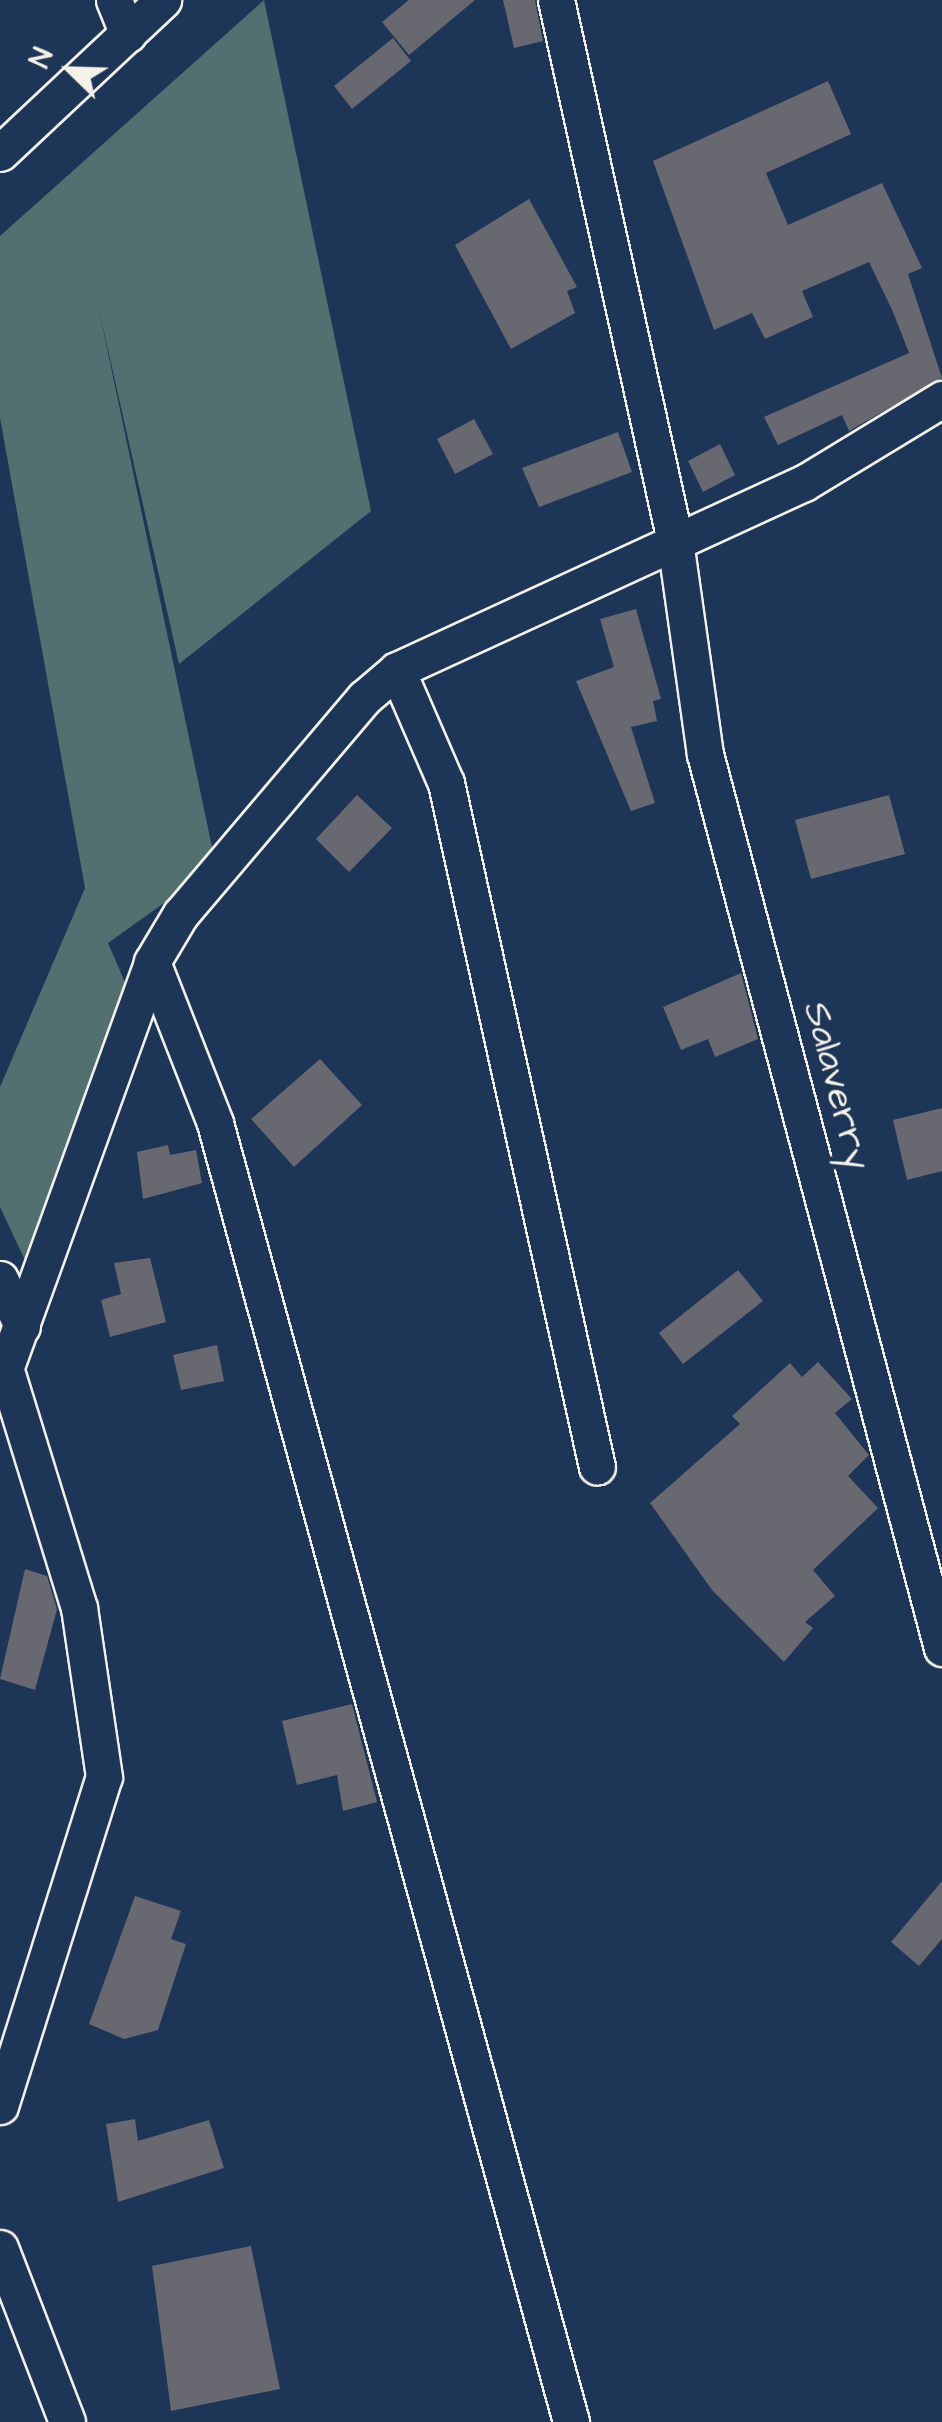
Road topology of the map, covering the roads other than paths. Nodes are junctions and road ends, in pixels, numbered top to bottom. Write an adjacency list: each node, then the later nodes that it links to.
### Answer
1 (114, 0): 4 (street)
2 (164, 0): 4 (street)
3 (556, 0): 7 (street, Salaverry)
4 (128, 34): 5 (street)
5 (0, 154)
6 (942, 399): 7 (street)
7 (675, 541): 8 (street); 14 (street, Salaverry)
8 (397, 670): 9 (street); 13 (street)
9 (152, 962): 11 (street); 18 (street)
10 (0, 1279): 11 (street)
11 (22, 1326): 12 (street)
12 (2, 1375): 15 (street)
13 (598, 1466)
14 (942, 1648)
15 (0, 2106)
16 (0, 2248): 17 (street)
17 (68, 2422)
18 (571, 2422)

